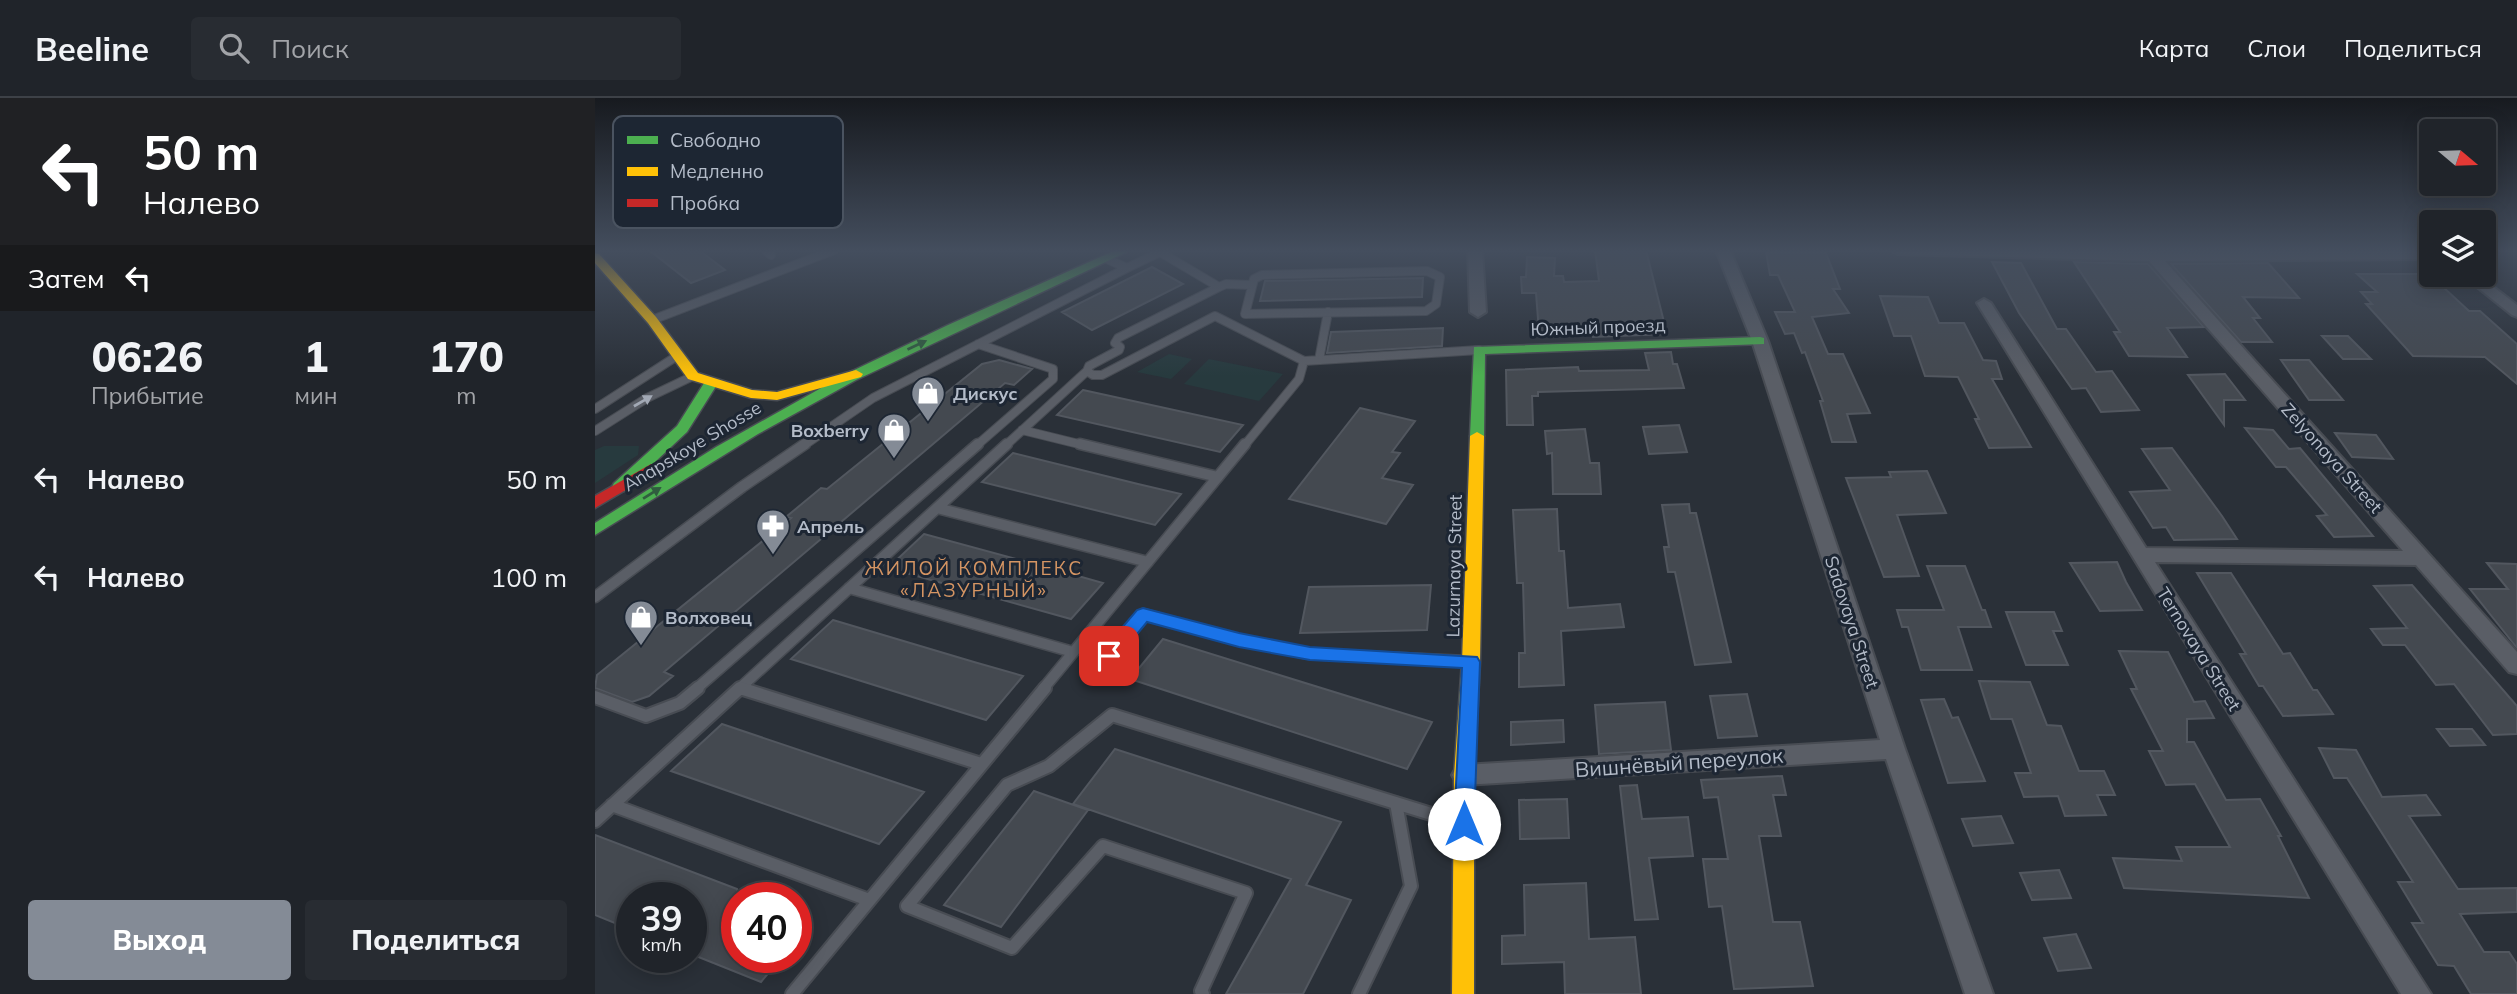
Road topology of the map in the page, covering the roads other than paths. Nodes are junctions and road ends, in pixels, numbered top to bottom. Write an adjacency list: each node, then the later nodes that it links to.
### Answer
1 (627, 292): 18 (main road)
2 (725, 292): 18 (lane)
3 (997, 292): 20 (main road)
4 (1035, 292): 29 (main road, one-way to 4)
5 (1081, 292): 22 (lane)
6 (1209, 292): 28 (lane)
7 (1250, 292): 17 (lane)
8 (1438, 292): 14 (lane)
9 (1477, 292): 15 (street)
10 (1740, 292): 21 (street, Sadovaya Street)
11 (2184, 292): 44 (street, Zelyonaya Street)
12 (2491, 292): 16 (street)
13 (1984, 303): 43 (street, Ternovaya Street)
14 (1328, 312): 17 (lane); 25 (lane)
15 (1478, 312)
16 (2517, 312)
17 (1245, 314): 19 (lane)
18 (652, 320): 24 (main road)
19 (1234, 326): 26 (lane); 28 (lane)
20 (898, 335)
21 (1760, 341): 23 (main road, Южный проезд); 54 (street, Sadovaya Street)
22 (978, 344): 47 (lane); 53 (lane)
23 (1479, 350): 25 (lane); 49 (main road, Lazurnaya Street)
24 (677, 356): 30 (main road); 34 (lane)
25 (1319, 360): 26 (lane)
26 (1304, 361): 38 (lane)
27 (843, 362): 32 (main road)
28 (1087, 371): 35 (lane)
29 (856, 374): 32 (main road); 42 (main road, Anapskoye Shosse, one-way to 29)
30 (693, 376): 31 (main road); 36 (lane, one-way to 30)
31 (711, 383): 32 (main road); 39 (main road)
32 (777, 396): 33 (main road, Anapskoye Shosse)
33 (757, 408)
34 (595, 409)
35 (1022, 430): 38 (lane); 41 (lane)
36 (595, 431)
37 (679, 453): 39 (main road, Anapskoye Shosse)
38 (1218, 477): 45 (lane)
39 (615, 491): 40 (main road, Anapskoye Shosse)
40 (595, 502)
41 (937, 508): 45 (lane); 46 (lane)
42 (595, 530)
43 (2140, 555): 44 (street); 67 (street, Ternovaya Street)
44 (2420, 558): 50 (street, Zelyonaya Street)
45 (1148, 562): 48 (lane)
46 (849, 588): 48 (lane); 52 (lane)
47 (595, 597)
48 (1073, 652): 55 (lane)
49 (1471, 662): 51 (lane); 56 (main road, Lazurnaya Street)
50 (2517, 666)
51 (1091, 677)
52 (740, 688): 55 (lane); 58 (lane)
53 (595, 697)
54 (1894, 749): 56 (street, Вишнёвый переулок); 66 (street, Sadovaya Street)
55 (981, 764): 61 (lane)
56 (1464, 775): 60 (main road, Lazurnaya Street)
57 (1396, 803): 60 (lane); 63 (lane); 64 (lane)
58 (612, 805): 59 (lane); 61 (lane)
59 (595, 821)
60 (1464, 824): 65 (main road, Lazurnaya Street)
61 (869, 900): 62 (lane)
62 (792, 994)
63 (1202, 994)
64 (1359, 994)
65 (1463, 994)
66 (1979, 994)
67 (2417, 994)

